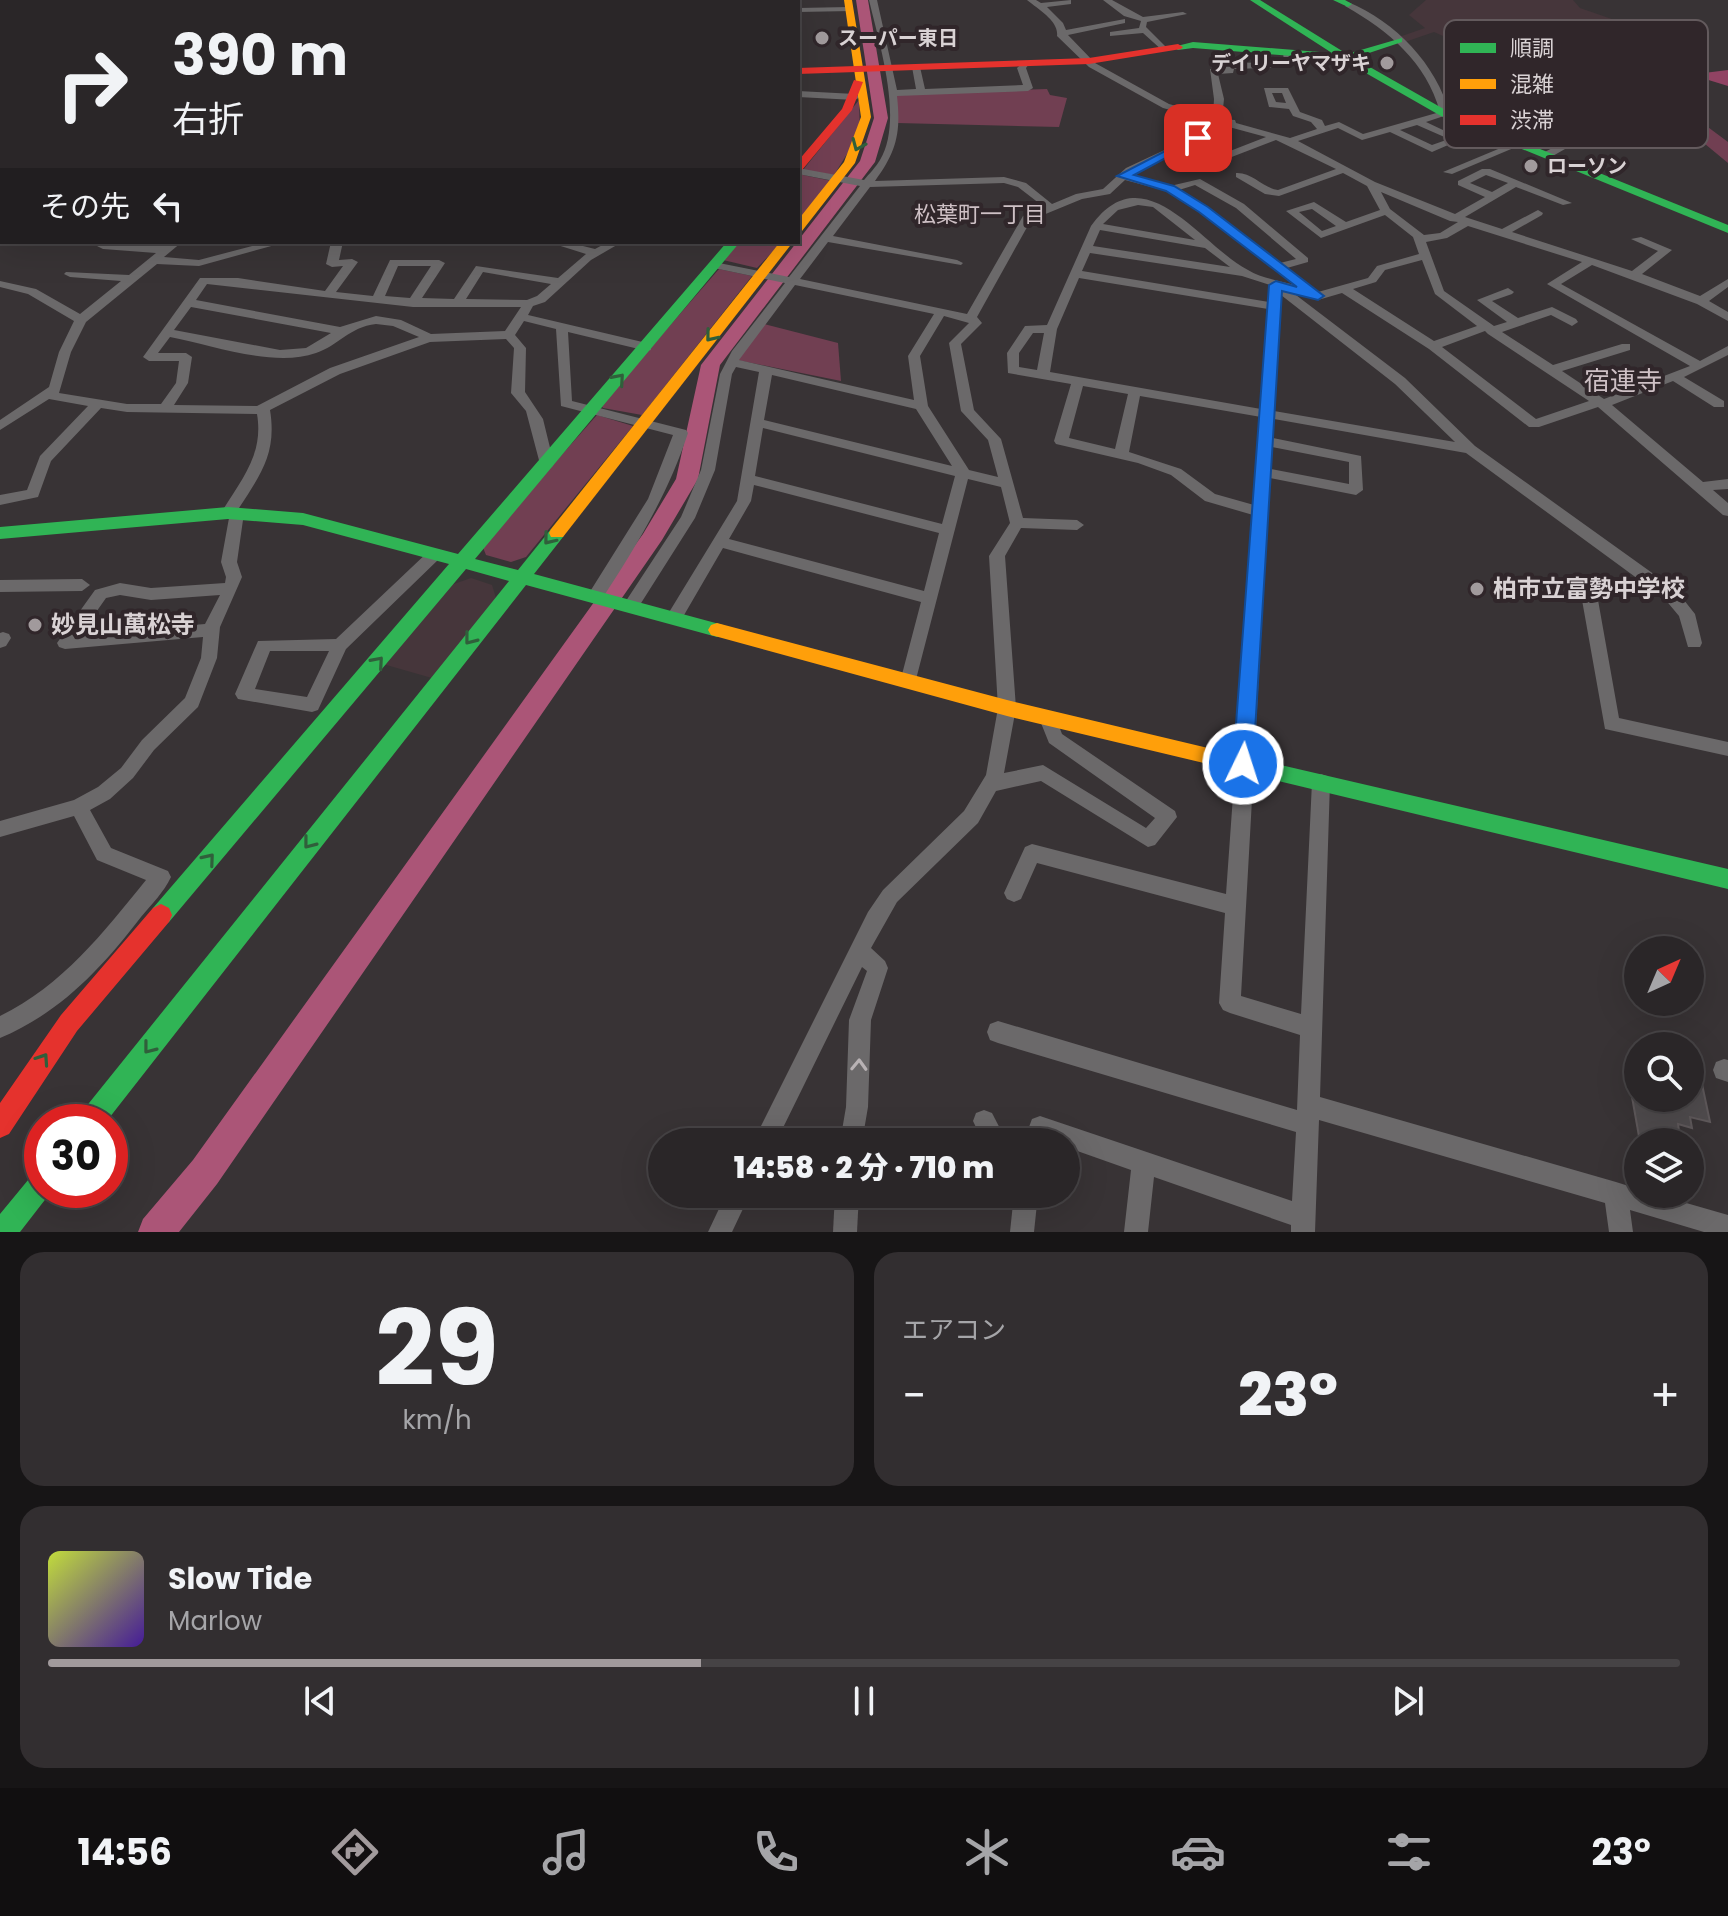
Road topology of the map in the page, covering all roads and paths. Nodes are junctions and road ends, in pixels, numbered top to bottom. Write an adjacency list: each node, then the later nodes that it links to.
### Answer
1 (873, 0): 22 (street)
2 (1031, 0): 8 (street)
3 (1067, 0): 8 (street)
4 (1107, 0): 12 (street)
5 (1254, 0): 18 (street)
6 (1349, 1): 15 (street)
7 (848, 4): 9 (street); 22 (street)
8 (1040, 6): 13 (street)
9 (800, 10)
10 (1183, 14): 12 (street)
11 (1122, 21): 13 (street)
12 (1144, 27): 14 (street); 16 (street)
13 (1060, 34): 19 (street)
14 (1113, 34)
15 (1399, 40): 18 (street); 29 (street)
16 (1163, 48): 17 (street); 19 (street)
17 (1287, 52): 18 (street); 33 (street)
18 (1346, 57): 30 (street)
19 (1089, 61): 20 (street); 33 (street)
20 (1025, 64): 21 (street); 24 (street)
21 (916, 67): 22 (street); 24 (street)
22 (874, 68): 23 (street); 25 (street); 27 (street); 54 (street, one-way to 54)
23 (800, 71)
24 (921, 92): 25 (street)
25 (891, 93): 56 (street)
26 (800, 94): 27 (street)
27 (855, 97): 48 (street)
28 (1292, 106): 37 (street)
29 (1444, 112)
30 (1444, 113)
31 (1444, 114): 35 (street)
32 (0, 116): 46 (street)
33 (1217, 119): 34 (street)
34 (1232, 122): 39 (street); 40 (street)
35 (1418, 122): 36 (street); 38 (street)
36 (1391, 129): 37 (street); 42 (street)
37 (1324, 130): 41 (street)
38 (1444, 133)
39 (1275, 137): 40 (street); 41 (street)
40 (1198, 138): 53 (street)
41 (1290, 141): 50 (street)
42 (1444, 144)
43 (1508, 148): 51 (street)
44 (1529, 148): 47 (street)
45 (1560, 148): 47 (street)
46 (0, 151)
47 (1547, 155): 69 (street)
48 (800, 167)
49 (800, 170): 54 (street)
50 (1343, 170): 52 (street); 57 (street)
51 (1448, 172)
52 (1240, 175)
53 (1123, 176): 58 (street); 61 (street)
54 (843, 179): 56 (street); 65 (street)
55 (1522, 182): 59 (street); 59 (street); 60 (street)
56 (866, 183): 61 (street); 71 (street)
57 (1371, 184): 62 (street); 64 (street)
58 (1170, 189): 68 (street); 91 (street)
59 (1492, 196): 64 (street)
60 (1567, 203)
61 (1050, 207): 118 (street)
62 (1386, 211): 67 (street); 72 (street)
63 (1538, 213): 70 (street)
64 (1459, 221): 70 (street); 72 (street)
65 (800, 226)
66 (1096, 226): 82 (street); 82 (street); 83 (street)
67 (1344, 226): 68 (street); 68 (street)
68 (1289, 228): 91 (street)
69 (1728, 229)
70 (1501, 234): 88 (street)
71 (827, 238): 89 (street); 99 (street)
72 (1420, 239): 86 (street)
73 (1637, 239): 95 (street)
74 (105, 244): 81 (street)
75 (273, 244): 85 (street)
76 (337, 244): 106 (street)
77 (562, 244): 84 (street)
78 (613, 244): 84 (street)
79 (732, 244): 90 (street)
80 (786, 244): 96 (street)
81 (171, 246): 87 (street)
82 (1209, 246): 92 (street)
83 (1087, 249): 92 (street); 94 (street)
84 (597, 253): 100 (street)
85 (235, 255): 87 (street); 98 (street)
86 (1423, 256): 104 (street); 124 (street)
87 (152, 260): 97 (street)
88 (1590, 262): 95 (street); 134 (street)
89 (957, 263)
90 (714, 265): 96 (street); 130 (street)
91 (1277, 267): 107 (street)
92 (1244, 273): 103 (street)
93 (70, 274): 97 (street)
94 (1076, 274): 114 (street); 123 (street)
95 (1634, 275): 109 (street)
96 (764, 276): 99 (street); 150 (street, one-way to 150)
97 (129, 278): 119 (street)
98 (220, 280): 106 (street); 110 (street)
99 (790, 281): 115 (street); 133 (street)
100 (561, 282): 112 (street); 113 (street)
101 (1728, 282): 109 (street)
102 (0, 284): 119 (street)
103 (1277, 286): 107 (street); 114 (street); 154 (street)
104 (1344, 289): 107 (street); 129 (street)
105 (1508, 292): 121 (street)
106 (328, 295): 108 (street)
107 (1318, 296)
108 (377, 300): 111 (street); 111 (street)
109 (1701, 301): 117 (street)
110 (186, 302): 125 (street); 126 (street)
111 (413, 303): 112 (street)
112 (457, 304): 113 (street)
113 (529, 304): 116 (street)
114 (1274, 306): 149 (street)
115 (941, 312): 118 (street); 145 (street)
116 (521, 317): 122 (street); 127 (street)
117 (1728, 317)
118 (971, 318): 160 (street)
119 (81, 320): 141 (street)
120 (1572, 322): 121 (street)
121 (1516, 323): 124 (street)
122 (562, 327): 130 (street); 148 (street)
123 (1051, 329): 137 (street); 137 (street)
124 (1489, 329): 129 (street); 136 (street)
125 (342, 331): 126 (street); 128 (street)
126 (165, 332): 146 (street)
127 (509, 335): 128 (street); 156 (street)
128 (429, 338): 147 (street)
129 (1433, 346): 142 (street)
130 (647, 347): 148 (street, one-way to 130)
131 (1626, 347): 136 (street)
132 (1728, 350): 134 (street)
133 (733, 362): 135 (street); 181 (street)
134 (1700, 366): 138 (street)
135 (766, 370): 145 (street); 151 (street)
136 (1551, 370): 142 (street)
137 (1043, 375): 139 (street)
138 (1674, 376): 142 (street); 143 (street)
139 (1078, 381): 140 (street); 155 (street)
140 (1135, 390): 149 (street); 155 (street)
141 (49, 395): 144 (street); 152 (street)
142 (1602, 403): 162 (street)
143 (1719, 404)
144 (96, 405): 146 (street); 163 (street)
145 (921, 406): 157 (street)
146 (165, 408): 147 (street)
147 (263, 408): 166 (street)
148 (592, 410): 150 (street); 156 (street)
149 (1266, 412): 153 (street); 154 (street)
150 (642, 422): 174 (street, one-way to 174); 178 (street)
151 (756, 422): 157 (street); 159 (street)
152 (0, 426)
153 (1264, 441): 158 (street); 158 (street)
154 (1470, 449): 184 (street)
155 (1121, 455): 164 (street)
156 (547, 464): 173 (street)
157 (963, 472): 160 (street); 169 (street)
158 (1261, 472): 164 (street)
159 (747, 479): 169 (street); 171 (street)
160 (1007, 484): 167 (street)
161 (1728, 484): 162 (street)
162 (1701, 487): 165 (street)
163 (0, 500)
164 (1258, 511): 190 (street)
165 (1728, 511)
166 (233, 513): 170 (street); 172 (street); 177 (street)
167 (1017, 523): 168 (street); 187 (street)
168 (1077, 525)
169 (947, 530): 179 (street)
170 (0, 533)
171 (720, 542): 179 (street); 182 (street)
172 (435, 554): 173 (street); 185 (street)
173 (463, 562): 174 (street); 205 (street, one-way to 173)
174 (518, 578): 178 (street); 202 (street, one-way to 202)
175 (82, 585): 176 (street)
176 (0, 586)
177 (231, 588): 183 (street); 183 (street)
178 (597, 598): 181 (street)
179 (930, 599): 186 (street)
180 (1590, 600): 189 (street)
181 (626, 606): 182 (street)
182 (674, 618): 186 (street)
183 (211, 630): 193 (street)
184 (1694, 643)
185 (340, 645): 185 (street)
186 (908, 682): 187 (street)
187 (1007, 708): 188 (street); 192 (street)
188 (1048, 718): 190 (street); 192 (street)
189 (1728, 749)
190 (1243, 764): 191 (street); 197 (street)
191 (1321, 782): 195 (street); 200 (street)
192 (991, 784): 198 (street)
193 (79, 807): 194 (street); 199 (street)
194 (0, 829)
195 (1728, 879)
196 (1014, 893): 197 (street)
197 (1235, 906): 200 (street)
198 (859, 951): 207 (street); 208 (street, one-way to 198)
199 (0, 1027)
200 (1311, 1028): 203 (street)
201 (998, 1032): 203 (street)
202 (104, 1104)
203 (1306, 1115): 211 (street); 216 (street)
204 (984, 1121): 209 (street)
205 (0, 1125)
206 (1040, 1127): 210 (street)
207 (771, 1128)
208 (853, 1128)
209 (988, 1128)
210 (1144, 1162): 216 (street); 222 (street)
211 (1616, 1194): 217 (street); 223 (street)
212 (24, 1206): 218 (street)
213 (731, 1208): 219 (street)
214 (846, 1208): 220 (street)
215 (1025, 1208): 221 (street)
216 (1303, 1224)
217 (1728, 1227)
218 (3, 1232)
219 (720, 1232)
220 (845, 1232)
221 (1022, 1232)
222 (1136, 1232)
223 (1621, 1232)

